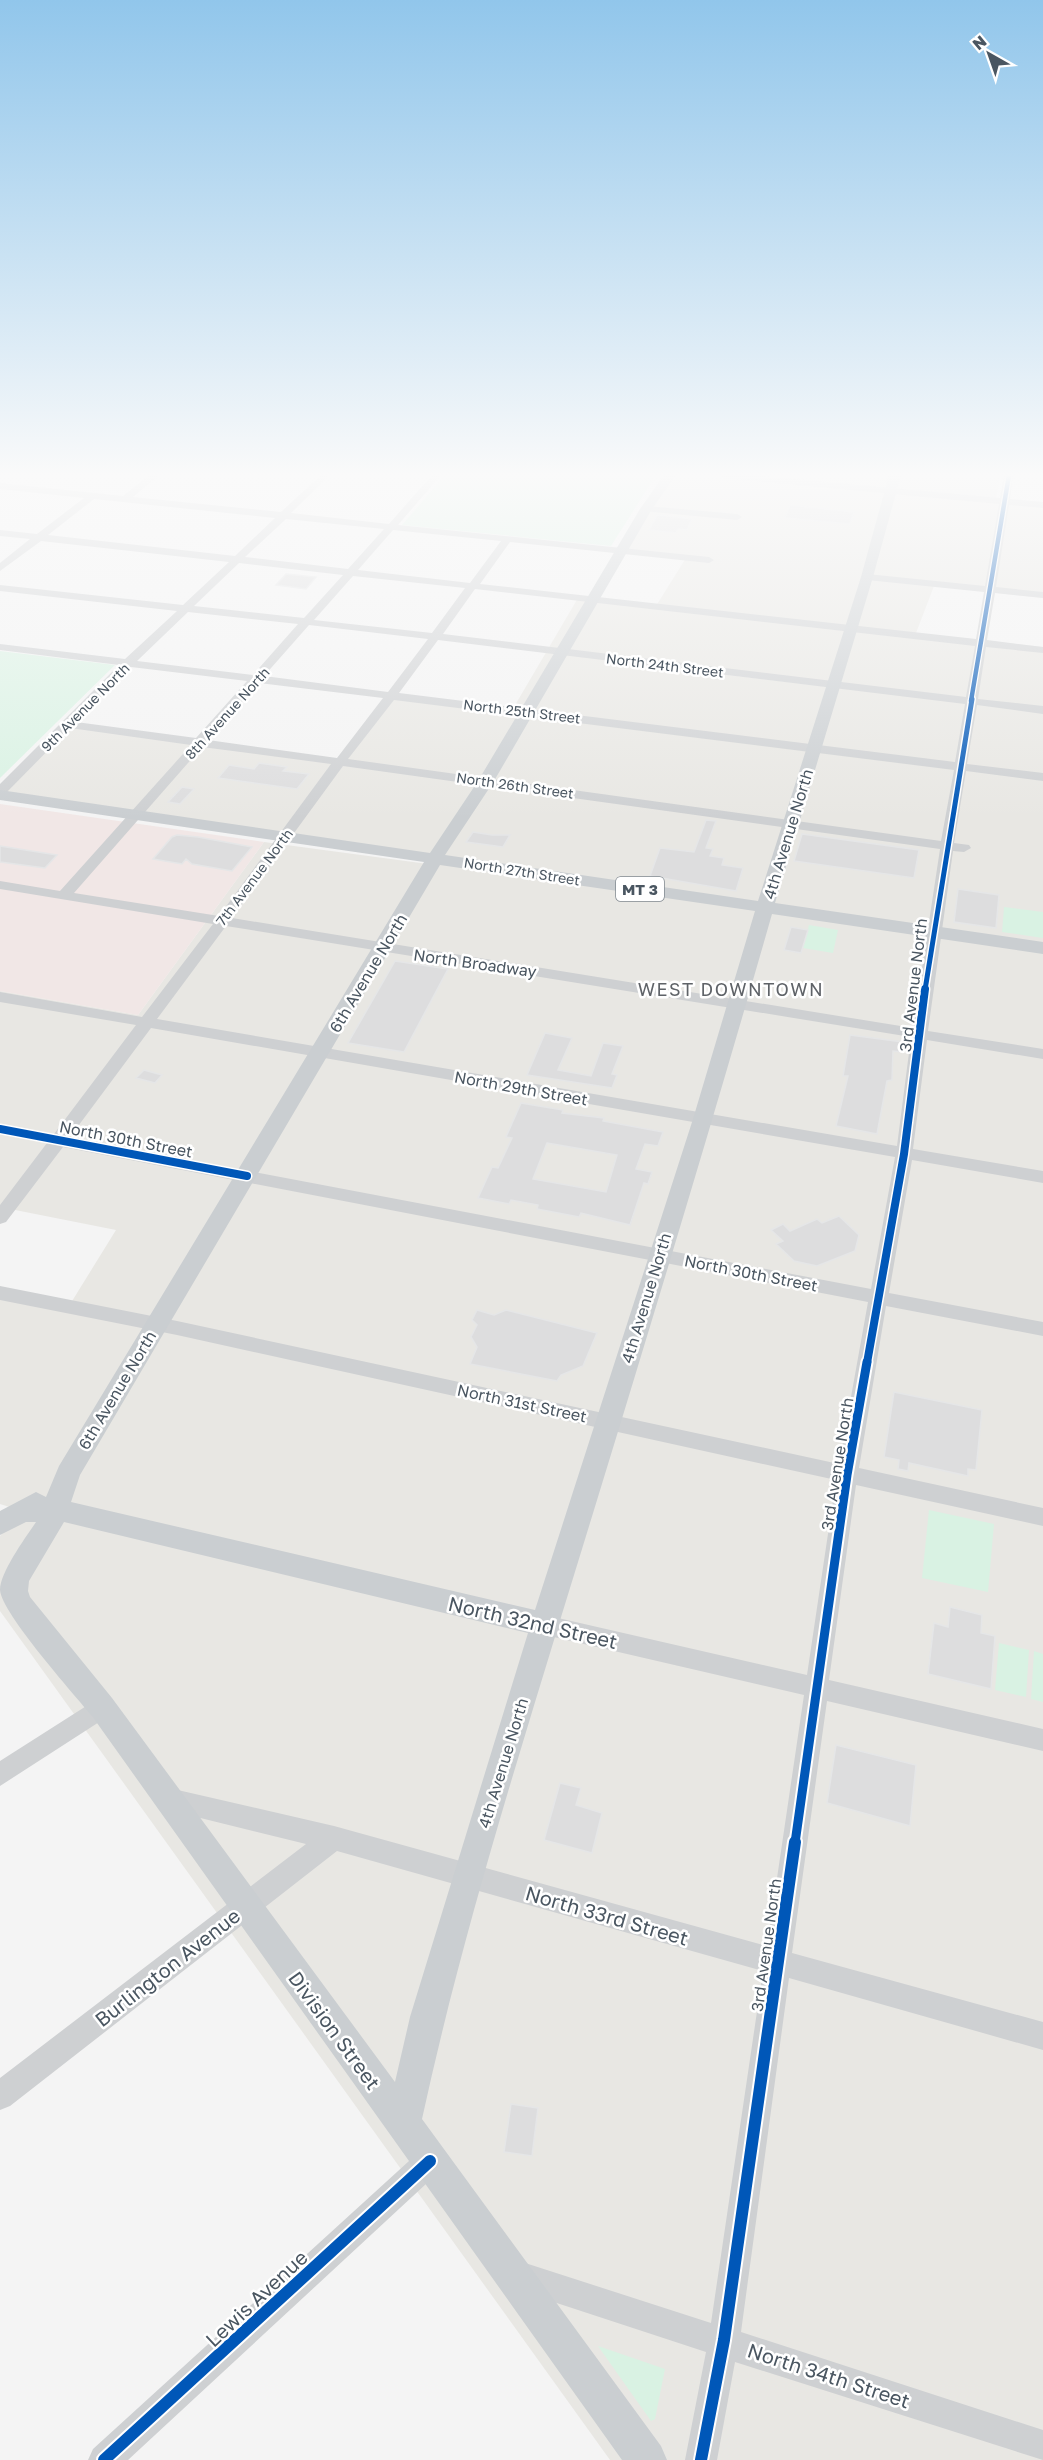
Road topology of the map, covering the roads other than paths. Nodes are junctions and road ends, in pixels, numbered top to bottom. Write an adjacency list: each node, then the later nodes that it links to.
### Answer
1 (18, 590): 11 (street, North 24th Street)
2 (205, 590): 11 (street, 9th Avenue North)
3 (337, 590): 12 (street, 8th Avenue North)
4 (468, 590): 14 (street, 7th Avenue North)
5 (504, 590): 10 (street)
6 (599, 590): 10 (main road, 6th Avenue North)
7 (863, 590): 13 (main road, 4th Avenue North)
8 (990, 590): 9 (street); 15 (street, 3rd Avenue North)
9 (1043, 595)
10 (593, 600): 13 (street); 18 (main road, 6th Avenue North)
11 (188, 607): 12 (street, North 24th Street); 19 (street, 9th Avenue North)
12 (307, 622): 14 (street, North 24th Street); 20 (street, 8th Avenue North)
13 (851, 629): 15 (street); 21 (main road, 4th Avenue North)
14 (434, 636): 18 (street, North 24th Street); 22 (street, 7th Avenue North)
15 (982, 644): 17 (street); 23 (street, 3rd Avenue North)
16 (0, 647): 19 (street, North 25th Street)
17 (1043, 650)
18 (561, 652): 21 (street, North 24th Street); 25 (main road, 6th Avenue North)
19 (128, 663): 20 (street, North 25th Street); 26 (street, 9th Avenue North)
20 (259, 678): 22 (street, North 25th Street); 27 (street, 8th Avenue North)
21 (833, 686): 23 (street, North 24th Street); 28 (main road, 4th Avenue North)
22 (390, 696): 25 (street, North 25th Street); 29 (street, 7th Avenue North)
23 (972, 703): 24 (street, North 24th Street); 30 (street, 3rd Avenue North)
24 (1043, 710)
25 (527, 711): 28 (street, North 25th Street); 32 (main road, 6th Avenue North)
26 (66, 724): 27 (street, North 26th Street); 33 (street, 9th Avenue North)
27 (202, 742): 29 (street, North 26th Street); 34 (street, 8th Avenue North)
28 (813, 749): 30 (street, North 25th Street); 35 (main road, 4th Avenue North)
29 (338, 761): 32 (street, North 26th Street); 36 (street, 7th Avenue North)
30 (961, 767): 31 (street, North 25th Street); 37 (street, 3rd Avenue North)
31 (1043, 777)
32 (486, 780): 35 (street, North 26th Street); 39 (main road, 6th Avenue North)
33 (0, 793): 34 (main road, North 27th Street / MT 3)
34 (135, 816): 36 (main road, North 27th Street / MT 3); 41 (street, 8th Avenue North)
35 (790, 823): 37 (street, North 26th Street); 42 (main road, 4th Avenue North)
36 (285, 836): 39 (main road, North 27th Street / MT 3); 43 (street, 7th Avenue North)
37 (948, 845): 38 (street, North 26th Street); 44 (street, 3rd Avenue North)
38 (964, 848)
39 (435, 859): 42 (main road, North 27th Street / MT 3); 46 (main road, 6th Avenue North)
40 (0, 885): 41 (street, North Broadway)
41 (63, 896): 43 (street, North Broadway)
42 (766, 907): 44 (main road, North 27th Street / MT 3); 48 (main road, 4th Avenue North)
43 (220, 922): 46 (street, North Broadway); 49 (street, 7th Avenue North)
44 (933, 931): 45 (main road, North 27th Street / MT 3); 50 (street, 3rd Avenue North)
45 (1043, 948)
46 (383, 949): 48 (street, North Broadway); 51 (main road, 6th Avenue North)
47 (0, 998): 49 (street, North 29th Street)
48 (736, 1003): 50 (street, North Broadway); 53 (main road, 4th Avenue North)
49 (146, 1023): 51 (street, North 29th Street); 55 (street, 7th Avenue North)
50 (921, 1033): 52 (street, North Broadway); 56 (street, 3rd Avenue North)
51 (321, 1053): 53 (street, North 29th Street); 57 (main road, 6th Avenue North)
52 (1043, 1054)
53 (703, 1119): 56 (street, North 29th Street); 60 (main road, 4th Avenue North)
54 (0, 1129): 55 (street, North 30th Street)
55 (58, 1140): 57 (street, North 30th Street); 59 (street, 7th Avenue North)
56 (904, 1154): 58 (street, North 29th Street); 62 (street, 3rd Avenue North)
57 (247, 1176): 60 (street, North 30th Street); 63 (main road, 6th Avenue North)
58 (1043, 1178)
59 (0, 1218)
60 (659, 1256): 62 (street, North 30th Street); 65 (main road, 4th Avenue North)
61 (0, 1293): 63 (street, North 31st Street)
62 (879, 1298): 64 (street, North 30th Street); 67 (street, 3rd Avenue North)
63 (157, 1324): 65 (street, North 31st Street); 66 (main road, 6th Avenue North)
64 (1043, 1329)
65 (608, 1422): 67 (street, North 31st Street); 73 (main road, 4th Avenue North)
66 (68, 1473): 68 (main road, 6th Avenue North); 69 (main road, 6th Avenue North)
67 (847, 1474): 70 (street, North 31st Street); 74 (street, 3rd Avenue North)
68 (57, 1509): 69 (main road, North 32nd Street); 72 (main road, 6th Avenue North); 73 (main road, North 32nd Street)
69 (23, 1511): 71 (main road, 6th Avenue North)
70 (1043, 1517)
71 (0, 1524)
72 (10, 1599): 75 (main road, Division Street)
73 (545, 1625): 74 (street, North 32nd Street); 80 (main road, 4th Avenue North)
74 (816, 1687): 76 (street, North 32nd Street); 82 (street, 3rd Avenue North)
75 (102, 1707): 77 (street); 78 (main road, Division Street)
76 (1043, 1740)
77 (0, 1775)
78 (169, 1800): 79 (street, North 33rd Street); 81 (main road, Division Street)
79 (334, 1838): 80 (street, North 33rd Street); 81 (street, Burlington Avenue)
80 (469, 1875): 82 (street, North 33rd Street); 85 (main road, 4th Avenue North)
81 (246, 1906): 84 (street, Burlington Avenue); 85 (main road, Division Street)
82 (777, 1964): 83 (street, North 33rd Street); 88 (street, 3rd Avenue North)
83 (1043, 2036)
84 (0, 2096)
85 (403, 2124): 86 (main road, Division Street)
86 (430, 2161): 87 (main road, Division Street); 90 (street, Lewis Avenue)
87 (512, 2273): 88 (street, North 34th Street); 91 (main road, Division Street)
88 (724, 2340): 89 (street, North 34th Street); 92 (street, 3rd Avenue North)
89 (1043, 2445)
90 (104, 2460)
91 (647, 2460)
92 (701, 2460)

